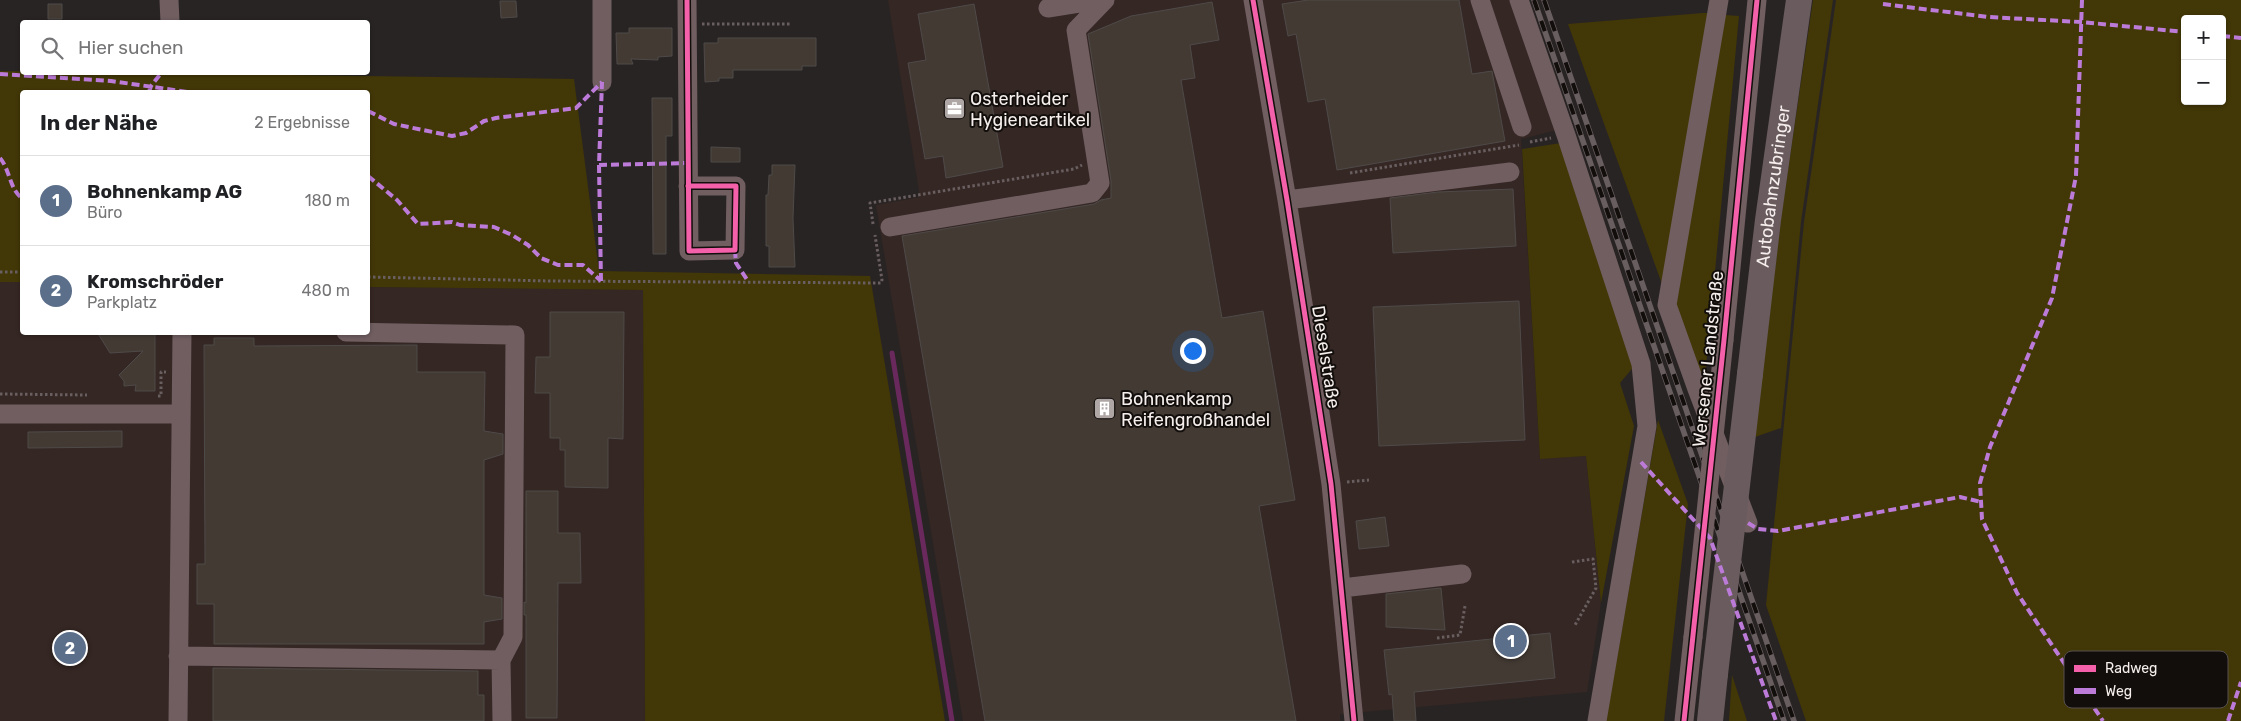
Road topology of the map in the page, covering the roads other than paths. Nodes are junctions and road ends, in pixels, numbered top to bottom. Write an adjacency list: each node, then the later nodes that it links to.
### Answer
1 (169, 0): 13 (street)
2 (602, 0): 14 (street)
3 (688, 0): 17 (street)
4 (1098, 0): 12 (street)
5 (1105, 0): 19 (street)
6 (1253, 0): 18 (street, Dieselstraße)
7 (1480, 0): 15 (street)
8 (1519, 0): 32 (street)
9 (1719, 0): 24 (street)
10 (1756, 0): 33 (street, Wersener Landstraße, bridge)
11 (1799, 0): 34 (highway, Autobahnzubringer, bridge)
12 (1048, 8)
13 (170, 20)
14 (602, 82)
15 (1524, 138)
16 (1510, 172): 18 (street)
17 (688, 186)
18 (1288, 200): 26 (street, Dieselstraße)
19 (890, 227)
20 (370, 332): 28 (street)
21 (182, 335): 23 (street)
22 (0, 414): 23 (street)
23 (181, 414): 27 (street)
24 (1748, 522)
25 (1462, 574): 26 (street)
26 (1342, 588): 31 (street, Dieselstraße)
27 (178, 656): 28 (street); 29 (street)
28 (501, 660): 30 (street)
29 (178, 721)
30 (502, 721)
31 (1354, 721)
32 (1597, 721)
33 (1684, 721)
34 (1710, 721)

